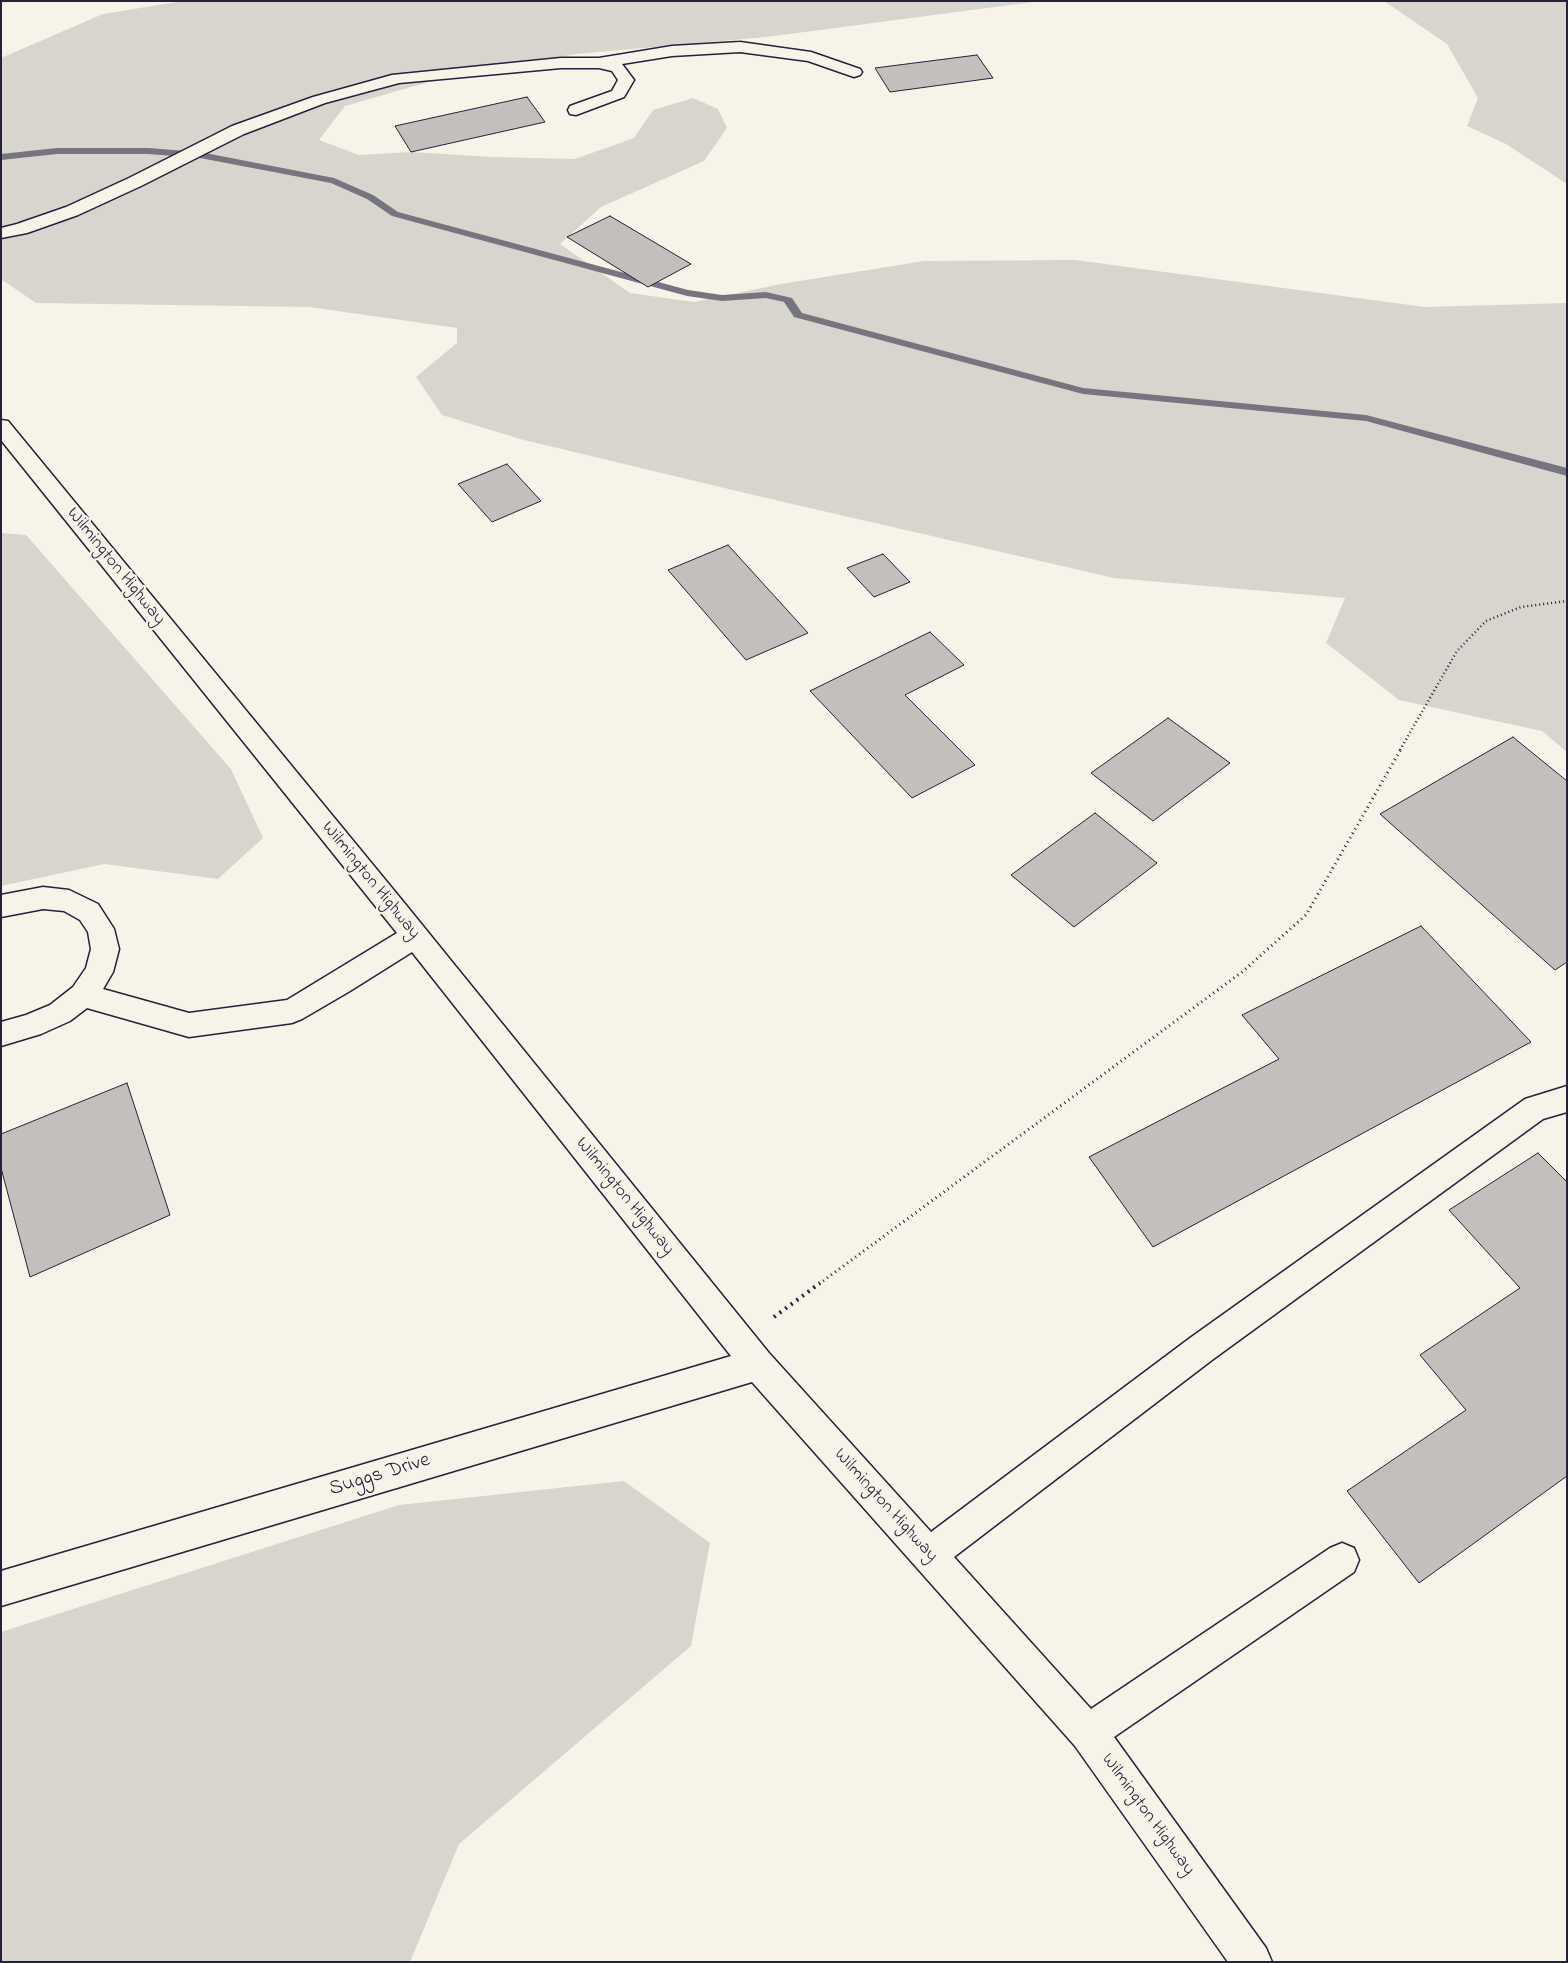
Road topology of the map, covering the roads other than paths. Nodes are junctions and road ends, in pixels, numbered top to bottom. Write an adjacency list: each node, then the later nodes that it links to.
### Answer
1 (599, 63): 2 (street); 3 (street); 4 (street)
2 (854, 72)
3 (576, 110)
4 (1, 233)
5 (1, 426): 7 (street, Wilmington Highway)
6 (1, 906): 8 (street)
7 (415, 936): 8 (street); 11 (street, Wilmington Highway)
8 (83, 994): 9 (street)
9 (1, 1034)
10 (1567, 1099): 12 (street)
11 (749, 1352): 12 (street, Wilmington Highway); 14 (street, Suggs Drive)
12 (929, 1555): 15 (street, Wilmington Highway)
13 (1342, 1560): 15 (street)
14 (1, 1589)
15 (1088, 1733): 16 (street, Wilmington Highway)
16 (1252, 1962)

